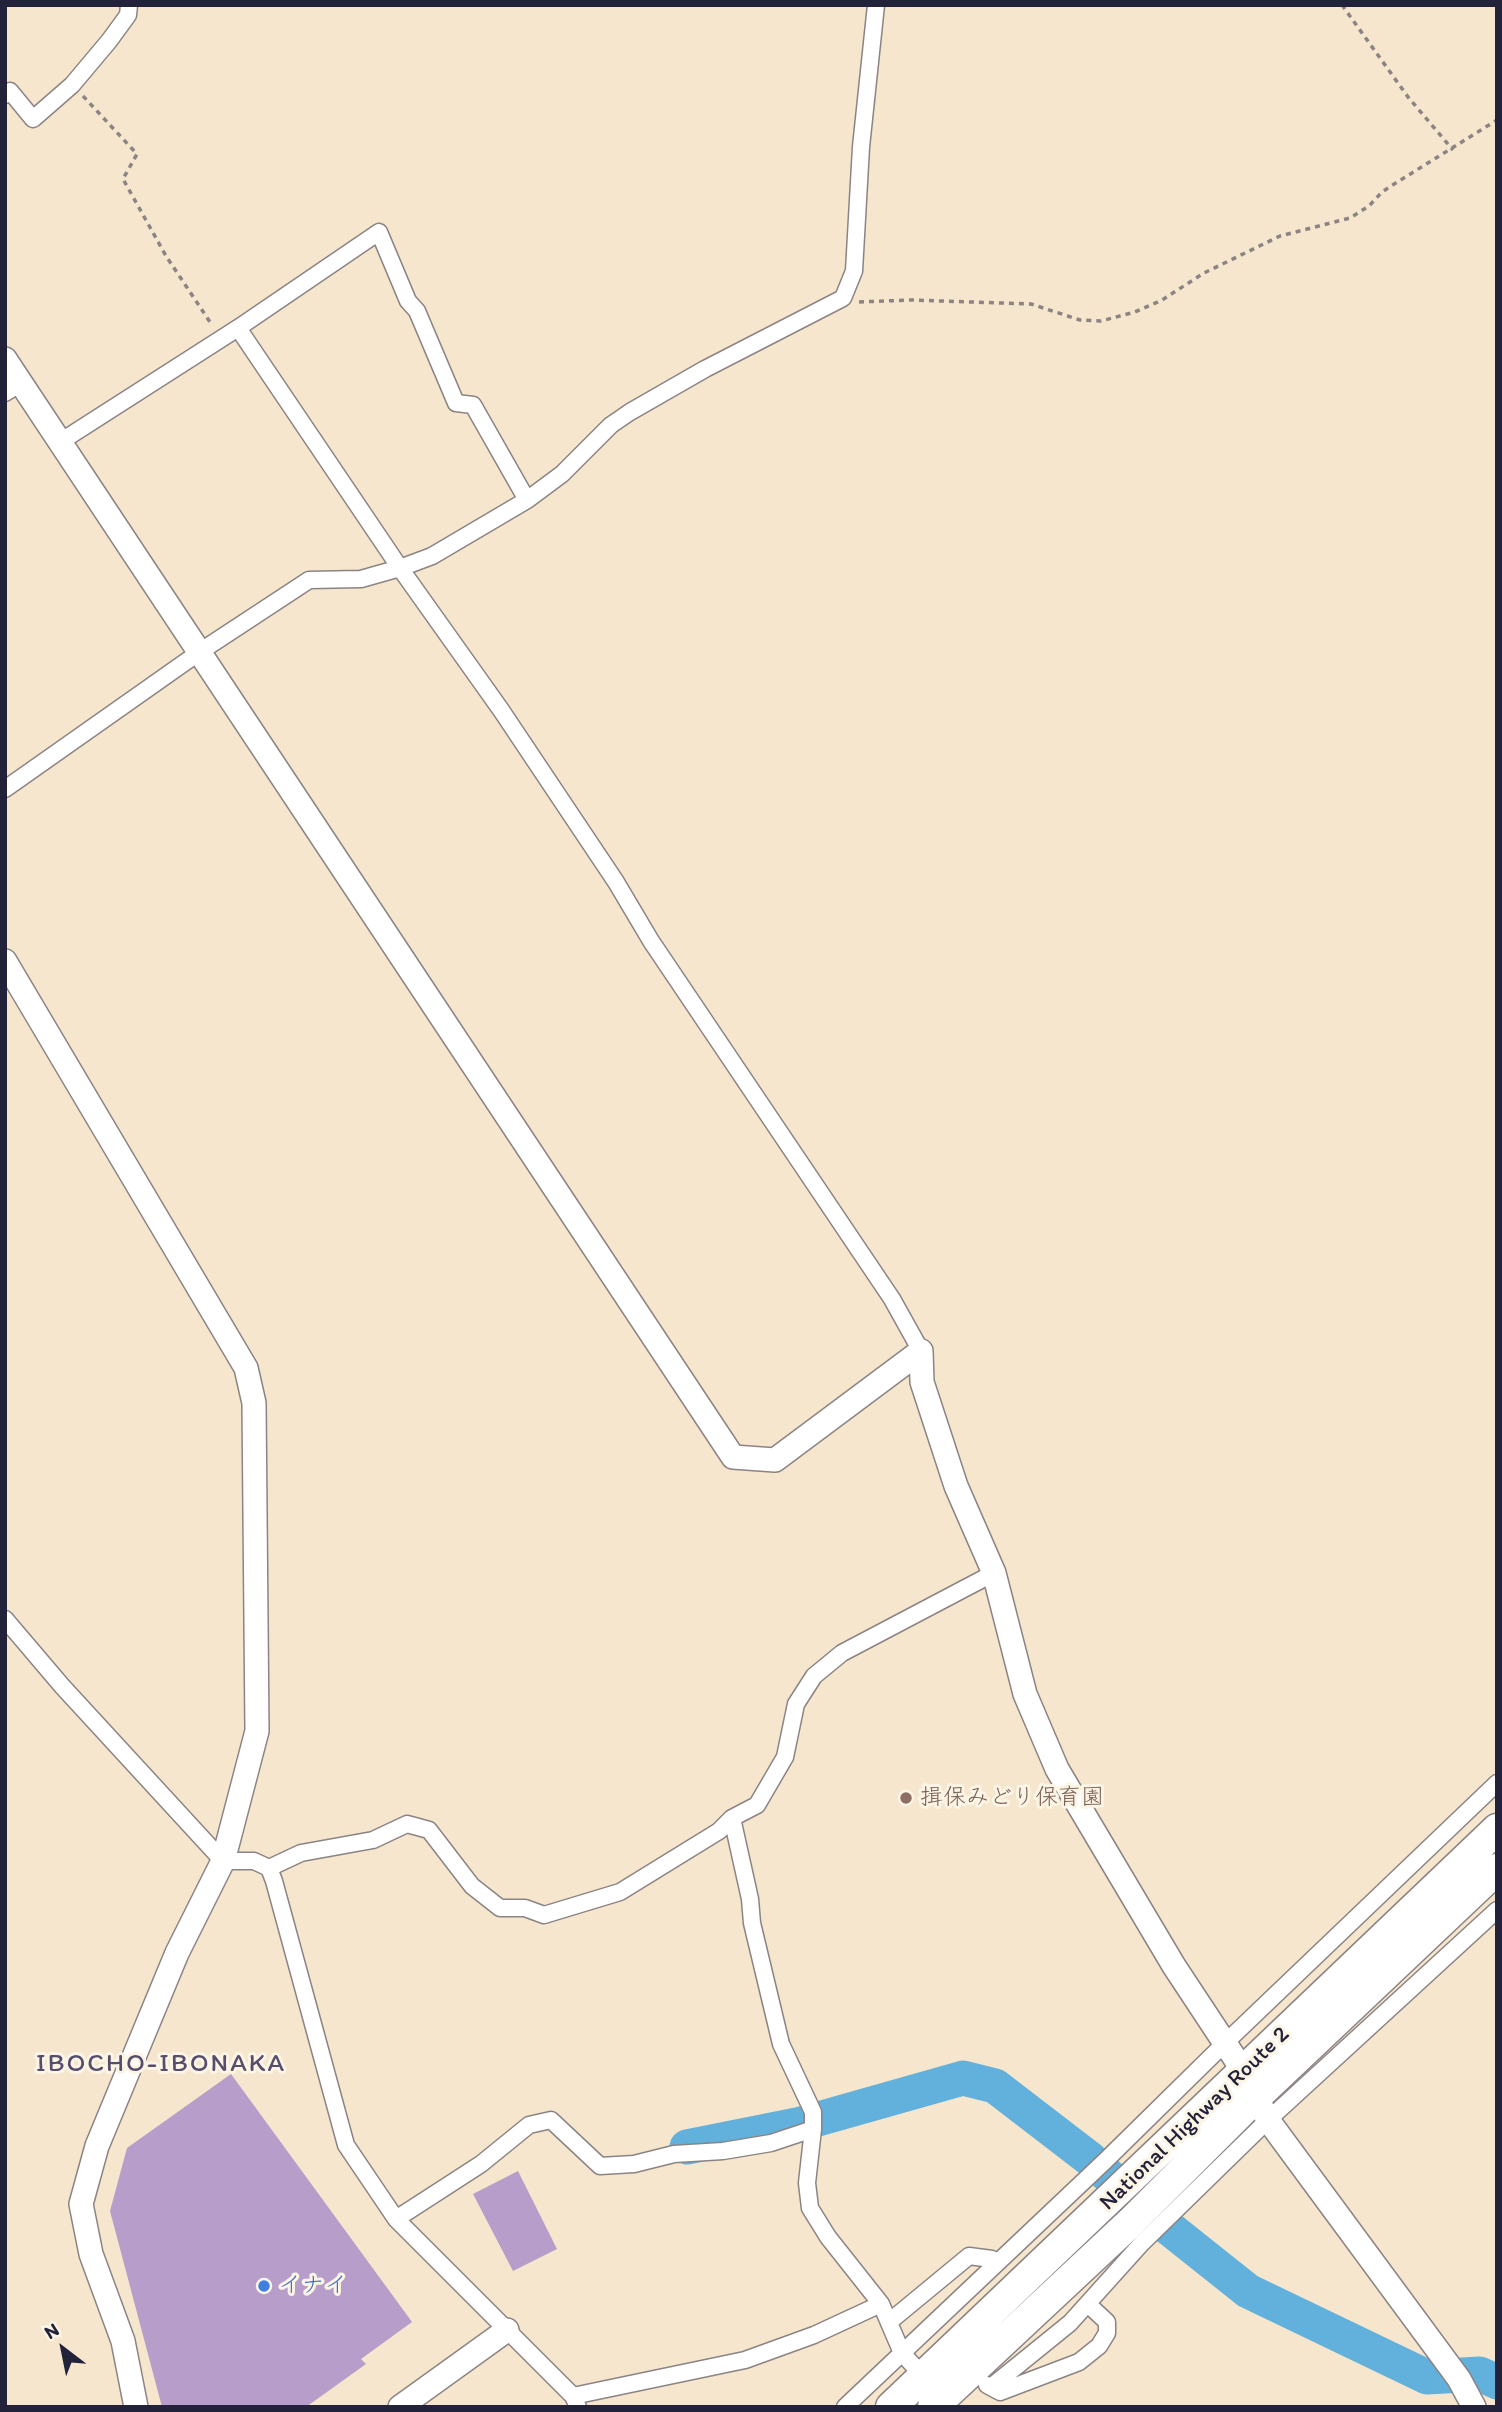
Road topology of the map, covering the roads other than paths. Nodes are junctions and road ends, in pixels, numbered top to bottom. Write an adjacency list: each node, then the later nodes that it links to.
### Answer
1 (130, 5): 3 (street)
2 (876, 5): 8 (street)
3 (5, 94)
4 (238, 328): 7 (street); 8 (street); 9 (street)
5 (5, 359): 6 (street)
6 (13, 388): 7 (street)
7 (60, 442): 10 (street)
8 (527, 500): 9 (street)
9 (400, 568): 10 (street); 13 (street)
10 (201, 651): 11 (street); 13 (street)
11 (5, 789)
12 (5, 961): 19 (street)
13 (921, 1351): 14 (street)
14 (994, 1573): 17 (street); 23 (street)
15 (5, 1619): 19 (street)
16 (1497, 1783): 23 (street)
17 (732, 1818): 20 (street); 25 (street)
18 (1497, 1829): 24 (highway, National Highway Route 2)
19 (223, 1861): 20 (street); 36 (street)
20 (269, 1868): 26 (street)
21 (1497, 1868): 24 (highway, National Highway Route 2)
22 (1497, 1910): 24 (street)
23 (1225, 2043): 24 (street); 32 (street)
24 (1257, 2096): 33 (highway, National Highway Route 2); 34 (highway, National Highway Route 2); 41 (street)
25 (813, 2129): 26 (street); 28 (street)
26 (396, 2219): 31 (street)
27 (992, 2259): 30 (street)
28 (881, 2304): 30 (street); 35 (street)
29 (1091, 2307): 34 (street)
30 (889, 2322): 32 (street)
31 (507, 2330): 35 (street); 37 (street)
32 (902, 2353): 33 (street); 38 (street)
33 (923, 2376): 39 (highway, National Highway Route 2)
34 (978, 2381): 40 (highway, National Highway Route 2)
35 (584, 2401)
36 (135, 2407)
37 (400, 2407)
38 (845, 2407)
39 (891, 2407)
40 (933, 2407)
41 (1474, 2407)

